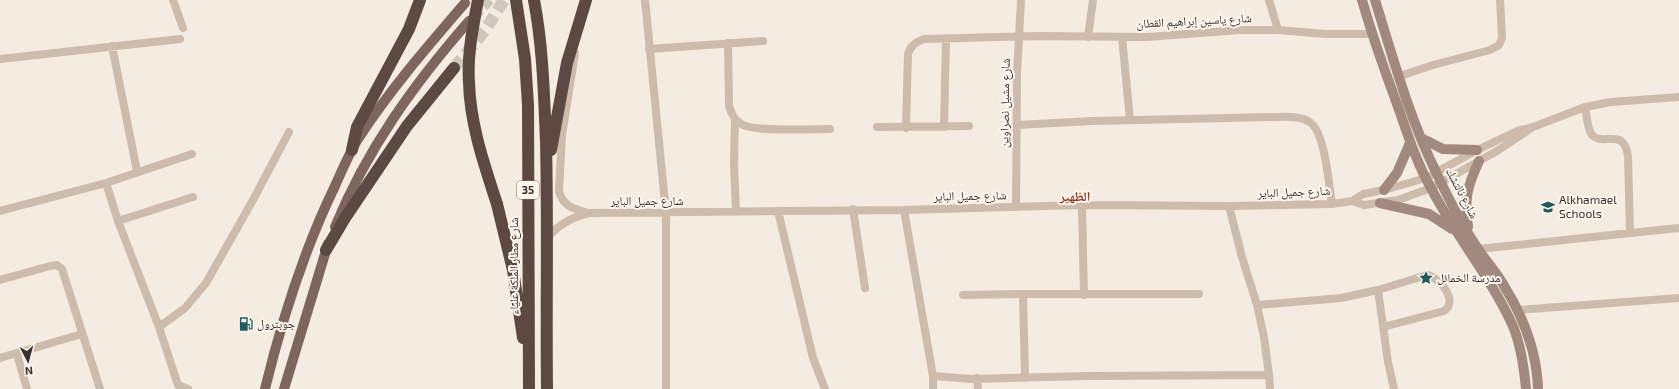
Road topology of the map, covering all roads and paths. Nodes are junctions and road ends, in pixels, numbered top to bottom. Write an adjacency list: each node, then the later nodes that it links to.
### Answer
1 (173, 0): 16 (street)
2 (420, 0): 46 (highway)
3 (478, 0): 99 (highway, bridge)
4 (516, 0): 99 (highway, شارع مطار الملكة علياء / 35)
5 (534, 0): 51 (highway, 35)
6 (586, 0): 18 (highway)
7 (645, 0): 28 (street)
8 (1021, 0): 21 (street, شارع مشيل نصراوين)
9 (1093, 0): 20 (street)
10 (1269, 0): 17 (street)
11 (1362, 0): 19 (main road, شارع نالتشك)
12 (1375, 0): 31 (main road, شارع نالتشك)
13 (1500, 0): 31 (street)
14 (465, 3): 46 (main road)
15 (469, 21): 79 (main road)
16 (183, 28)
17 (1278, 30): 19 (street, شارع ياسين إبراهيم القطان); 22 (street, شارع ياسين إبراهيم القطان)
18 (575, 34): 51 (highway); 70 (street, شارع جميل الباير)
19 (1372, 34): 45 (main road, شارع نالتشك)
20 (1088, 36): 21 (street, شارع ياسين إبراهيم القطان); 22 (street, شارع ياسين إبراهيم القطان)
21 (1018, 37): 24 (street, شارع ياسين إبراهيم القطان); 36 (street, شارع مشيل نصراوين)
22 (1122, 38): 35 (street)
23 (180, 39): 27 (street)
24 (946, 39): 38 (street); 41 (street, شارع ياسين إبراهيم القطان)
25 (763, 41): 26 (street)
26 (728, 43): 28 (street); 34 (street)
27 (112, 46): 29 (street); 50 (street)
28 (649, 49): 71 (street)
29 (0, 58)
30 (454, 68): 79 (highway)
31 (1400, 76): 44 (main road, شارع نالتشك)
32 (1679, 97): 33 (street, شارع جميل الباير)
33 (1586, 107): 39 (street, شارع جميل الباير); 76 (street)
34 (734, 119): 42 (street); 69 (street)
35 (1130, 120): 36 (street); 61 (street)
36 (1016, 125): 64 (street, شارع مشيل نصراوين)
37 (969, 126): 38 (street)
38 (944, 127): 41 (street)
39 (1533, 127): 47 (street, شارع جميل الباير); 49 (street, شارع جميل الباير)
40 (877, 128): 41 (street)
41 (906, 128)
42 (830, 129)
43 (289, 132): 90 (street)
44 (1421, 138): 47 (main road); 52 (main road, شارع نالتشك)
45 (1410, 142): 53 (main road, شارع نالتشك); 57 (main road)
46 (352, 150): 103 (main road)
47 (1476, 150): 52 (street, شارع جميل الباير)
48 (192, 154): 50 (street)
49 (1479, 161): 55 (street, شارع جميل الباير); 75 (main road)
50 (137, 171): 54 (street)
51 (546, 171): 77 (highway, 35)
52 (1436, 173): 53 (street, شارع جميل الباير); 55 (main road, شارع نالتشك)
53 (1426, 178): 56 (main road, شارع نالتشك); 57 (street, شارع جميل الباير)
54 (106, 183): 67 (street); 72 (street)
55 (1442, 183): 56 (street, شارع جميل الباير); 75 (main road, شارع نالتشك)
56 (1430, 188): 60 (street, شارع جميل الباير); 74 (main road, شارع نالتشك)
57 (1384, 190): 59 (street, شارع جميل الباير)
58 (193, 197): 72 (street)
59 (1352, 201): 60 (street, شارع جميل الباير); 61 (street, شارع جميل الباير)
60 (1380, 203): 74 (main road)
61 (1332, 204): 63 (street, شارع جميل الباير)
62 (1082, 205): 63 (street, شارع جميل الباير); 64 (street, شارع جميل الباير); 86 (street)
63 (1229, 206): 88 (street)
64 (1016, 207): 66 (street, شارع جميل الباير)
65 (853, 209): 66 (street, شارع جميل الباير); 68 (street, شارع جميل الباير); 81 (street)
66 (904, 210): 96 (street)
67 (0, 211)
68 (778, 211): 69 (street, شارع جميل الباير); 107 (street)
69 (736, 212): 71 (street, شارع جميل الباير)
70 (589, 213): 71 (street, شارع جميل الباير); 77 (street, شارع جميل الباير)
71 (666, 213): 106 (street)
72 (118, 221): 90 (street)
73 (1678, 228): 76 (street)
74 (1456, 233): 113 (main road, شارع نالتشك)
75 (1468, 233): 78 (main road, شارع نالتشك)
76 (1630, 233): 78 (street)
77 (547, 238): 105 (highway, 35)
78 (1478, 249): 89 (main road, شارع نالتشك)
79 (326, 250): 104 (main road)
80 (0, 280): 92 (street)
81 (866, 288)
82 (1378, 290): 88 (street); 91 (street); 91 (street)
83 (1023, 294): 85 (street); 86 (street); 98 (street)
84 (1199, 294): 86 (street)
85 (963, 295)
86 (1084, 295)
87 (1679, 298): 89 (street)
88 (1257, 305): 95 (street)
89 (1518, 310): 114 (main road, شارع نالتشك)
90 (159, 327): 102 (street)
91 (1383, 327): 112 (street)
92 (82, 334): 93 (street); 101 (street)
93 (17, 354): 94 (street); 100 (street)
94 (0, 358)
95 (1269, 375): 98 (street); 111 (street)
96 (933, 376): 97 (street); 108 (street)
97 (975, 378): 98 (street); 109 (street); 110 (street)
98 (1025, 378)
99 (529, 385)
100 (27, 389)
101 (100, 389)
102 (188, 389)
103 (265, 389)
104 (284, 389)
105 (547, 389)
106 (666, 389)
107 (825, 389)
108 (933, 389)
109 (973, 389)
110 (978, 389)
111 (1270, 389)
112 (1394, 389)
113 (1526, 389)
114 (1538, 389)

